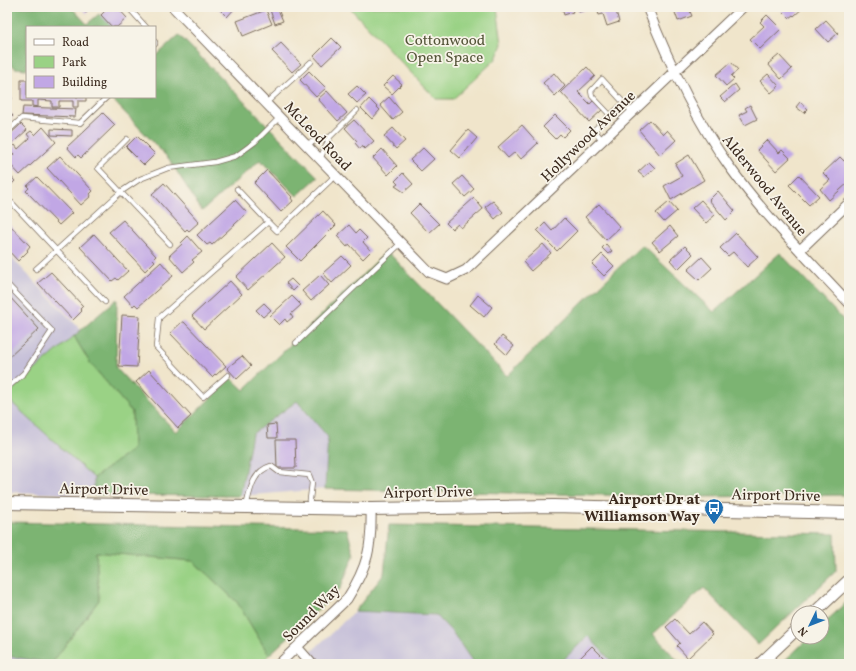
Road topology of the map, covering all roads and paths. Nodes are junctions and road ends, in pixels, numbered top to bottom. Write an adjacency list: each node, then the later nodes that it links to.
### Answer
1 (128, 7): 5 (lane)
2 (173, 7): 9 (street, McLeod Road)
3 (647, 7): 7 (street, Alderwood Avenue)
4 (743, 7): 7 (street, Hollywood Avenue)
5 (145, 26)
6 (311, 62): 9 (lane)
7 (674, 73): 12 (street, Hollywood Avenue); 30 (street, Alderwood Avenue)
8 (106, 98): 15 (lane)
9 (266, 103): 14 (street, McLeod Road)
10 (624, 103): 12 (lane); 13 (lane); 13 (lane)
11 (357, 110): 16 (lane)
12 (633, 113): 18 (street, Hollywood Avenue)
13 (610, 115): 18 (lane)
14 (280, 117): 19 (street, McLeod Road); 23 (lane)
15 (7, 132)
16 (330, 137): 19 (lane); 20 (lane)
17 (127, 139): 23 (lane)
18 (603, 141): 32 (street, Hollywood Avenue)
19 (305, 144): 20 (street, McLeod Road)
20 (320, 159): 21 (street, McLeod Road)
21 (336, 175): 26 (lane); 27 (street, McLeod Road)
22 (237, 189): 26 (lane)
23 (121, 192): 28 (lane); 29 (lane)
24 (12, 203): 29 (lane)
25 (849, 203): 30 (street)
26 (268, 222): 37 (lane)
27 (401, 243): 32 (street, McLeod Road); 36 (lane)
28 (170, 244)
29 (57, 250): 31 (lane); 34 (lane)
30 (800, 250): 35 (street, Alderwood Avenue)
31 (36, 269)
32 (447, 279)
33 (7, 284): 38 (lane)
34 (105, 302)
35 (849, 303)
36 (296, 343)
37 (228, 375)
38 (7, 388)
39 (7, 503): 40 (main road, Airport Drive)
40 (246, 507): 41 (main road, Airport Drive); 41 (lane)
41 (309, 508): 42 (main road, Airport Drive)
42 (370, 509): 43 (main road, Airport Drive); 47 (street, Sound Way)
43 (849, 512)
44 (849, 580): 45 (street)
45 (822, 605)
46 (790, 636): 50 (street)
47 (297, 648): 48 (street, Sound Way); 49 (street)
48 (279, 664)
49 (312, 664)
50 (760, 664)

